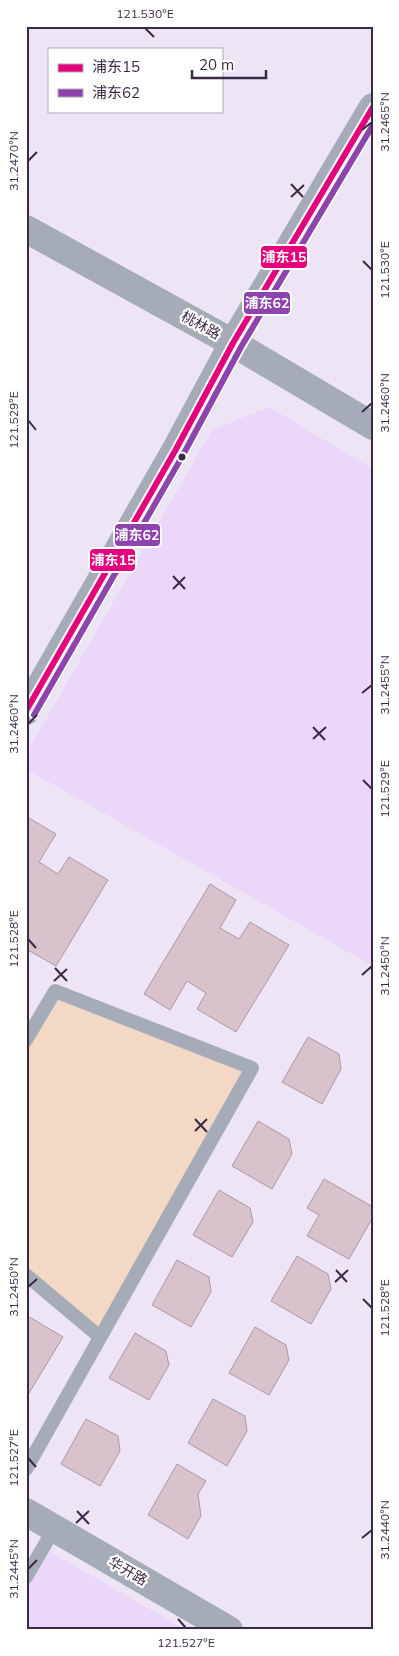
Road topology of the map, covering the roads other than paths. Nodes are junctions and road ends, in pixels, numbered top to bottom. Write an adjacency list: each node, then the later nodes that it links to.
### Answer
1 (373, 107): 3 (main road)
2 (26, 229): 3 (street, 桃林路)
3 (233, 343): 4 (main road, 桃林路); 5 (main road)
4 (373, 426)
5 (26, 711)
6 (26, 1040): 8 (lane)
7 (26, 1275): 8 (lane)
8 (100, 1337): 9 (lane)
9 (26, 1469)
10 (26, 1512): 11 (street, 华开路)
11 (54, 1528): 12 (lane); 13 (street, 华开路)
12 (26, 1577)
13 (229, 1630)

